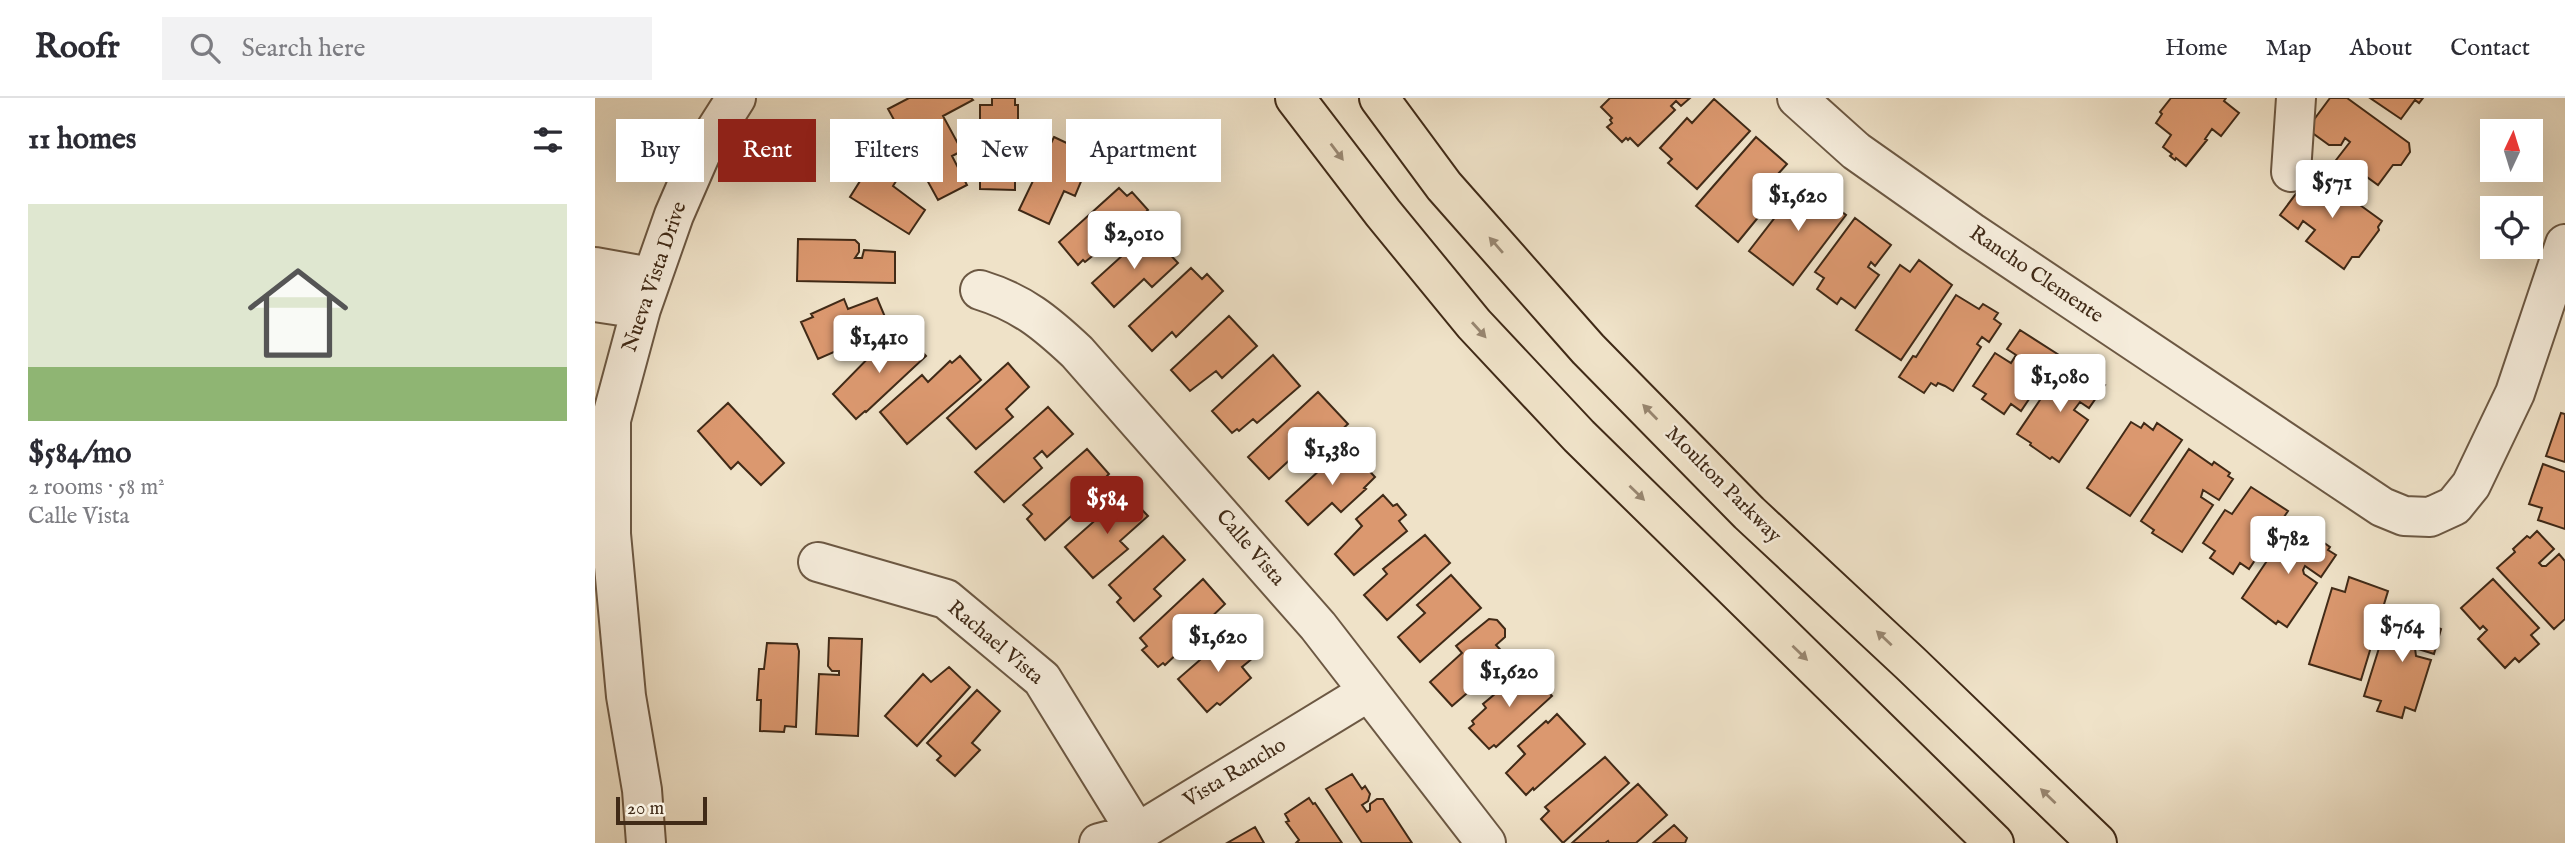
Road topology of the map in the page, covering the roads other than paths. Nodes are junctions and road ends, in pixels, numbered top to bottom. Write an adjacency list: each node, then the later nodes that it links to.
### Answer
1 (736, 98): 10 (street, Nueva Vista Drive)
2 (1296, 98): 19 (main road, one-way to 19)
3 (1379, 98): 20 (main road, Moulton Parkway, one-way to 3)
4 (1797, 98): 7 (street, Rancho Clemente)
5 (2296, 98): 6 (street)
6 (2291, 172)
7 (2565, 244)
8 (595, 267): 10 (street)
9 (980, 290): 13 (street, Calle Vista)
10 (646, 293): 11 (street); 14 (street, Nueva Vista Drive)
11 (595, 302)
12 (818, 562): 15 (street, Rachael Vista)
13 (1368, 692): 15 (street, Vista Rancho); 18 (street, Calle Vista)
14 (611, 699): 16 (street, Nueva Vista Drive)
15 (1137, 833): 17 (street, Vista Rancho)
16 (646, 843)
17 (1099, 843)
18 (1486, 843)
19 (1994, 843)
20 (2097, 843)

